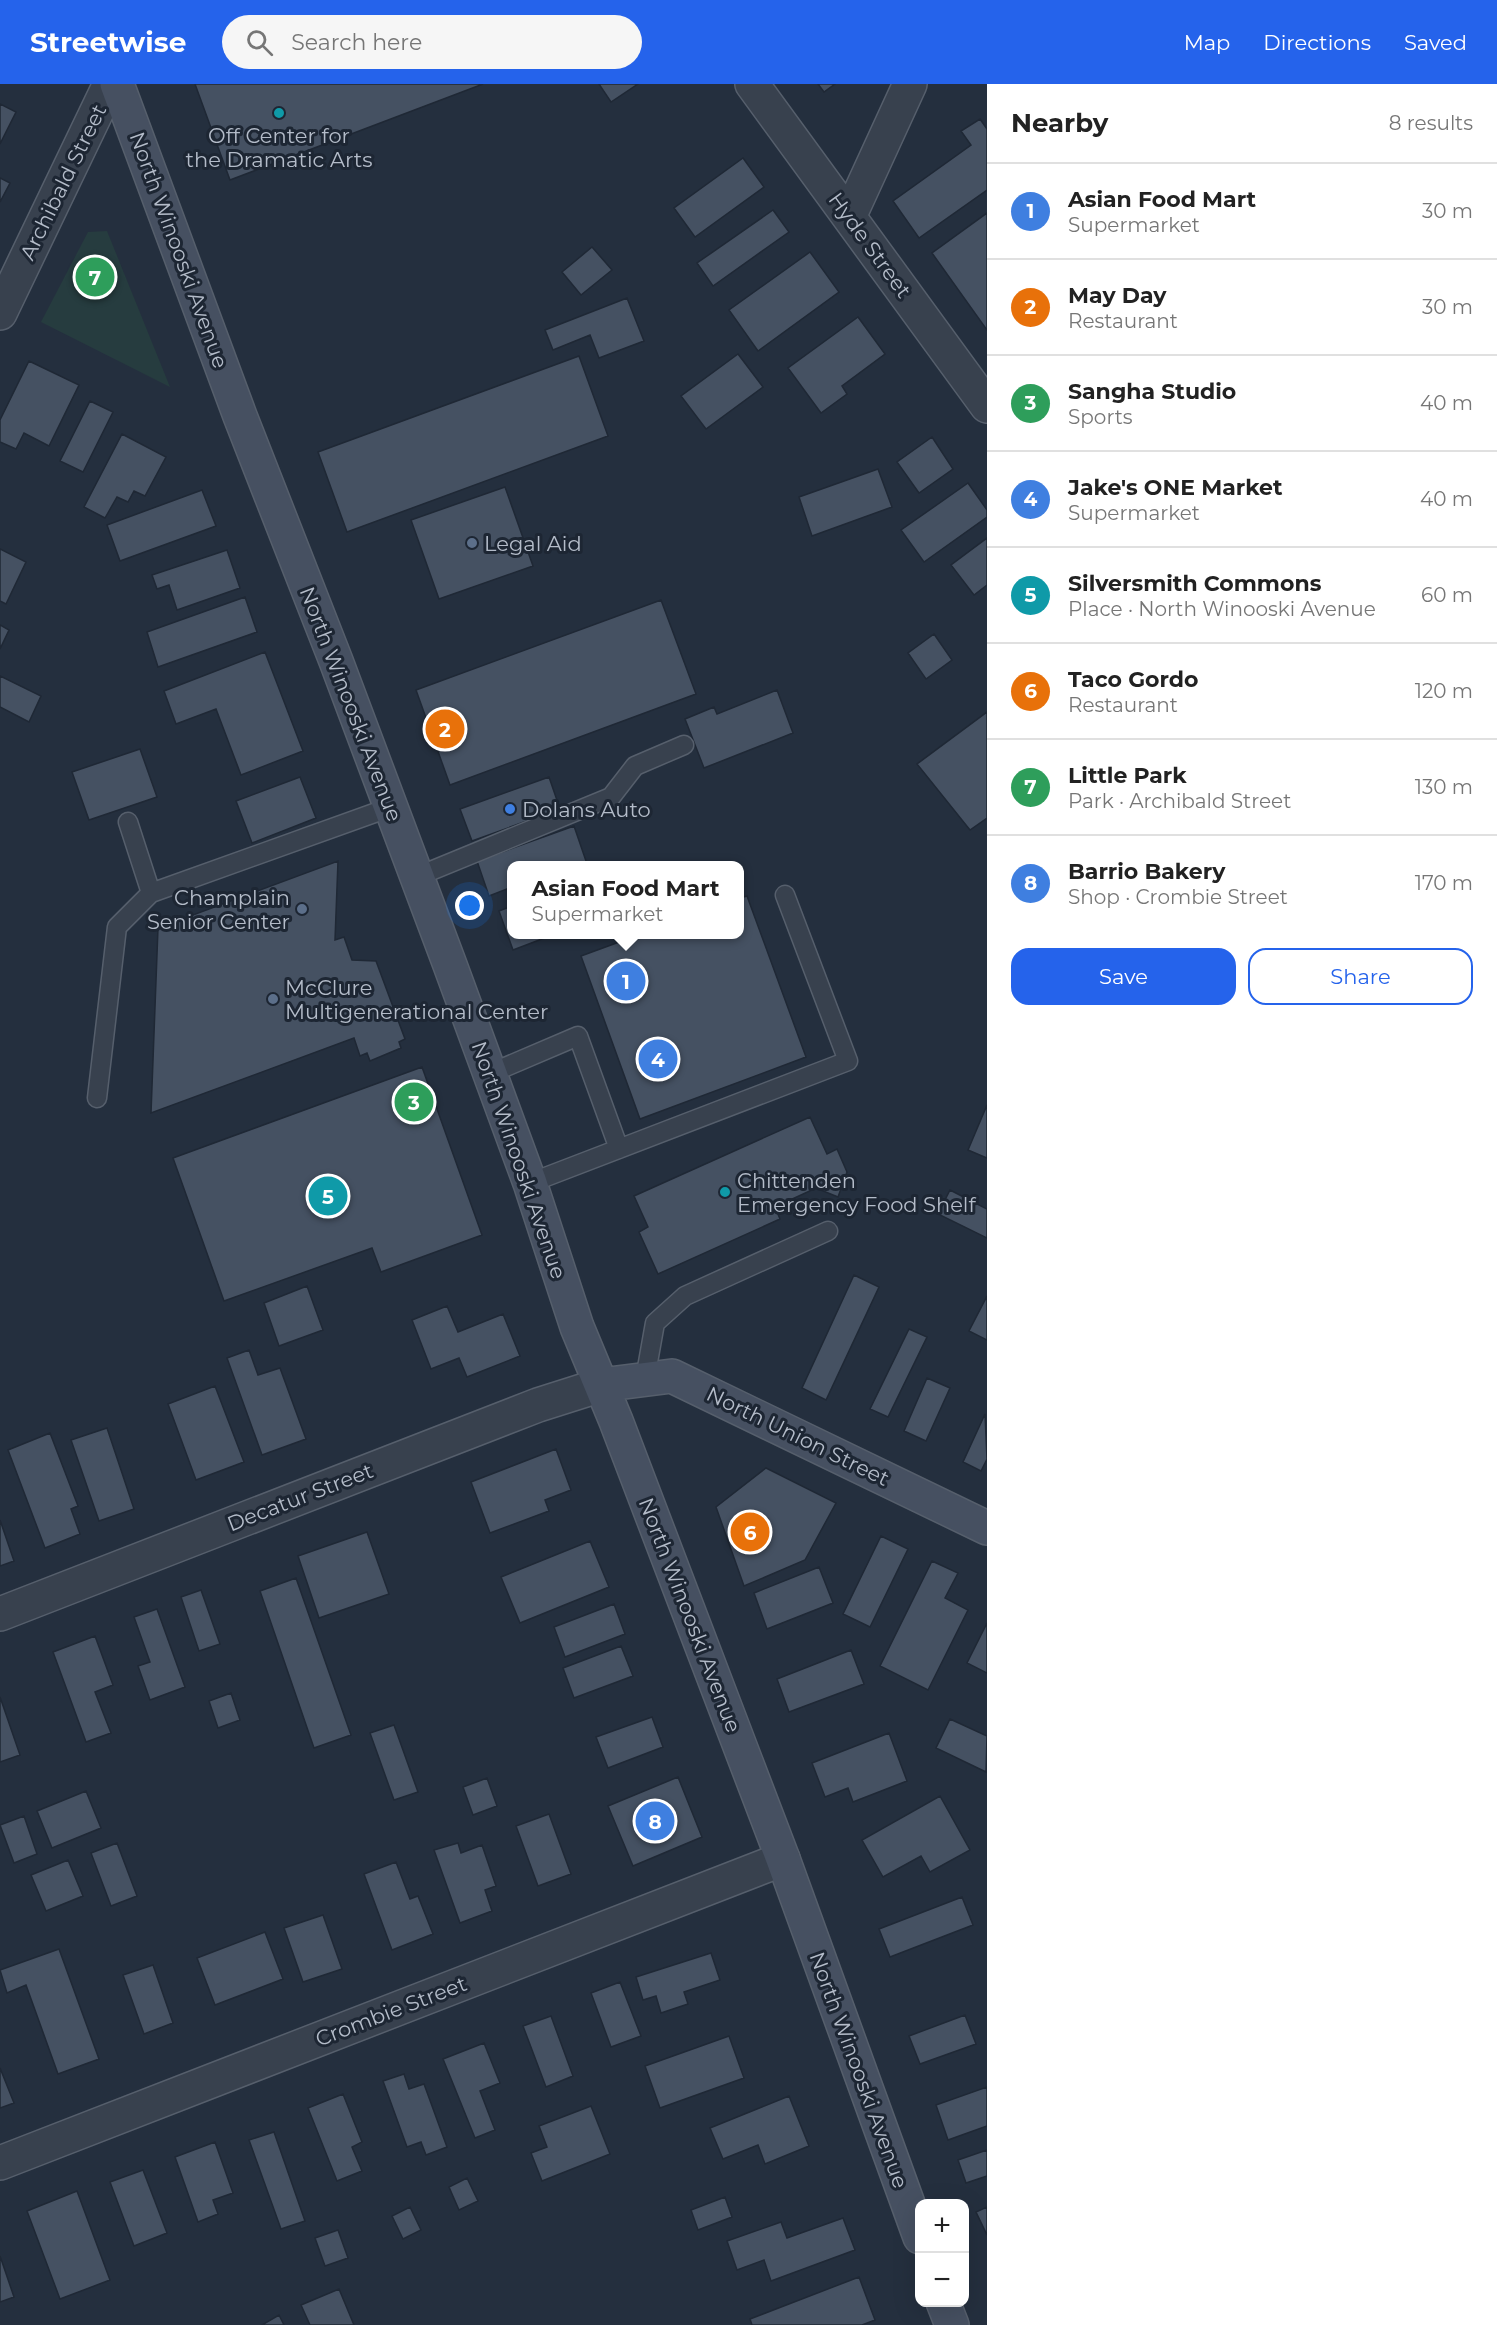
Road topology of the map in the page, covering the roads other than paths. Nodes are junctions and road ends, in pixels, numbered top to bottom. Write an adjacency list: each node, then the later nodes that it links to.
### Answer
1 (110, 84): 6 (street, Archibald Street)
2 (117, 84): 9 (main road, North Winooski Avenue)
3 (753, 84): 5 (street, Hyde Street)
4 (910, 84): 5 (street)
5 (849, 217): 7 (street, Hyde Street)
6 (1, 309)
7 (987, 406)
8 (684, 745): 11 (lane)
9 (391, 807): 11 (main road, North Winooski Avenue); 12 (lane)
10 (128, 822): 12 (lane)
11 (416, 877): 14 (main road, North Winooski Avenue)
12 (151, 893): 15 (lane)
13 (785, 895): 16 (lane)
14 (489, 1074): 16 (lane); 17 (main road, North Winooski Avenue)
15 (98, 1098)
16 (619, 1149): 17 (lane)
17 (530, 1183): 20 (main road, North Winooski Avenue)
18 (828, 1231): 19 (lane)
19 (645, 1379): 20 (main road, North Union Street); 21 (main road, North Union Street)
20 (601, 1385): 22 (street, Decatur Street); 23 (main road, North Winooski Avenue)
21 (987, 1528)
22 (0, 1614)
23 (783, 1859): 24 (street, Crombie Street); 25 (main road, North Winooski Avenue)
24 (0, 2163)
25 (915, 2223)
26 (945, 2307): 27 (main road)
27 (952, 2325)

